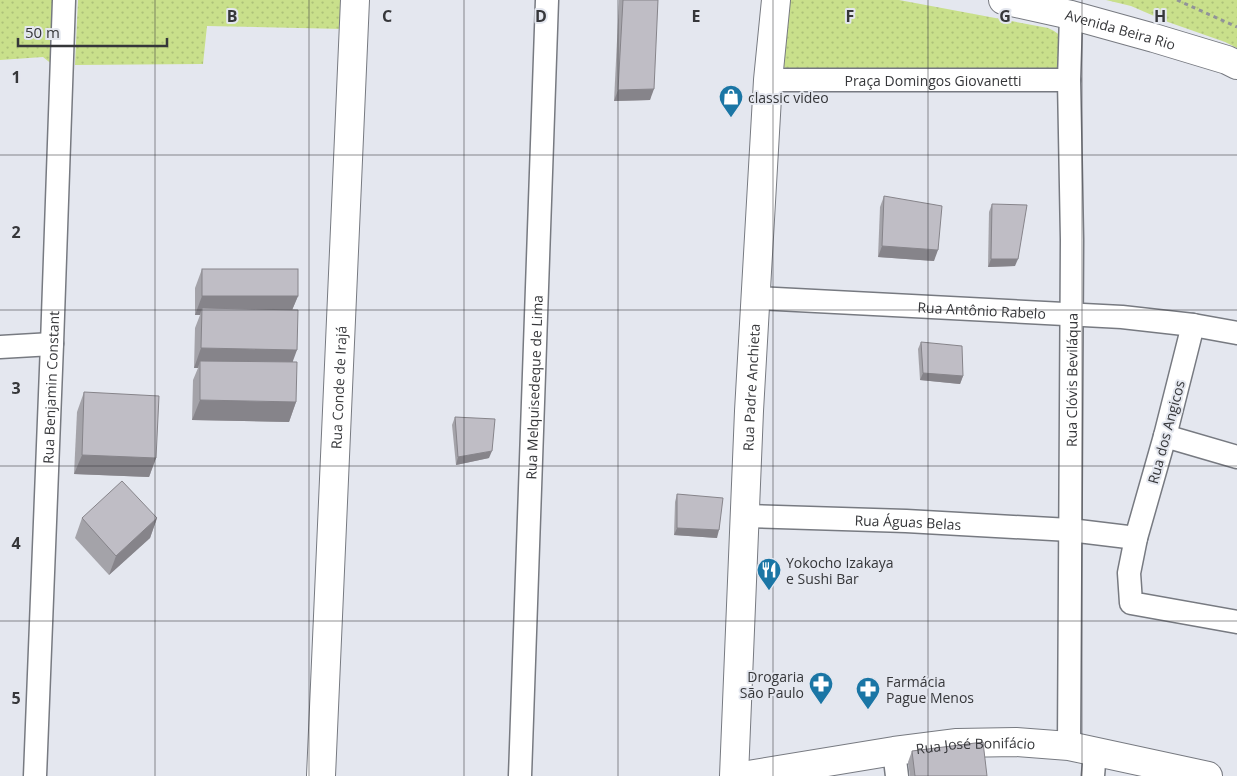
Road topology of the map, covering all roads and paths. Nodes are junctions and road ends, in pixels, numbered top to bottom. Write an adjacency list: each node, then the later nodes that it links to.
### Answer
1 (64, 0): 16 (street, Rua Benjamin Constant)
2 (547, 0): 29 (street, Rua Melquisedeque de Lima)
3 (776, 0): 10 (main road, Rua Padre Anchieta)
4 (1003, 0): 7 (main road, Avenida Beira Rio)
5 (1177, 0): 8 (path)
6 (356, 1): 28 (main road, Rua Conde de Irajá)
7 (1071, 15): 9 (main road, Avenida Beira Rio); 11 (street, Rua Clóvis Beviláqua)
8 (1237, 27)
9 (1237, 65)
10 (768, 80): 11 (street, Praça Domingos Giovanetti); 12 (main road, Rua Padre Anchieta)
11 (1069, 80): 13 (street, Rua Clóvis Beviláqua)
12 (756, 298): 13 (street, Rua Antônio Rabelo); 20 (main road, Rua Padre Anchieta)
13 (1071, 314): 14 (street, Rua Antônio Rabelo); 21 (street, Rua Clóvis Beviláqua)
14 (1193, 325): 15 (street, Rua Antônio Rabelo); 18 (street, Rua dos Angicos)
15 (1237, 333)
16 (52, 344): 17 (street); 27 (street, Rua Benjamin Constant)
17 (0, 347)
18 (1165, 436): 19 (street); 22 (street, Rua dos Angicos)
19 (1237, 457)
20 (744, 516): 21 (street, Rua Águas Belas); 30 (main road, Rua Padre Anchieta)
21 (1070, 530): 22 (street); 24 (street, Rua Clóvis Beviláqua)
22 (1136, 538): 23 (street, Rua dos Angicos)
23 (1237, 622)
24 (1086, 758): 25 (main road, Rua José Bonifácio); 32 (main road, Rua José Bonifácio)
25 (896, 764): 26 (main road, Rua José Bonifácio)
26 (848, 768): 31 (main road, Rua José Bonifácio)
27 (35, 776)
28 (321, 776)
29 (520, 776)
30 (734, 776)
31 (742, 776)
32 (1208, 776)

